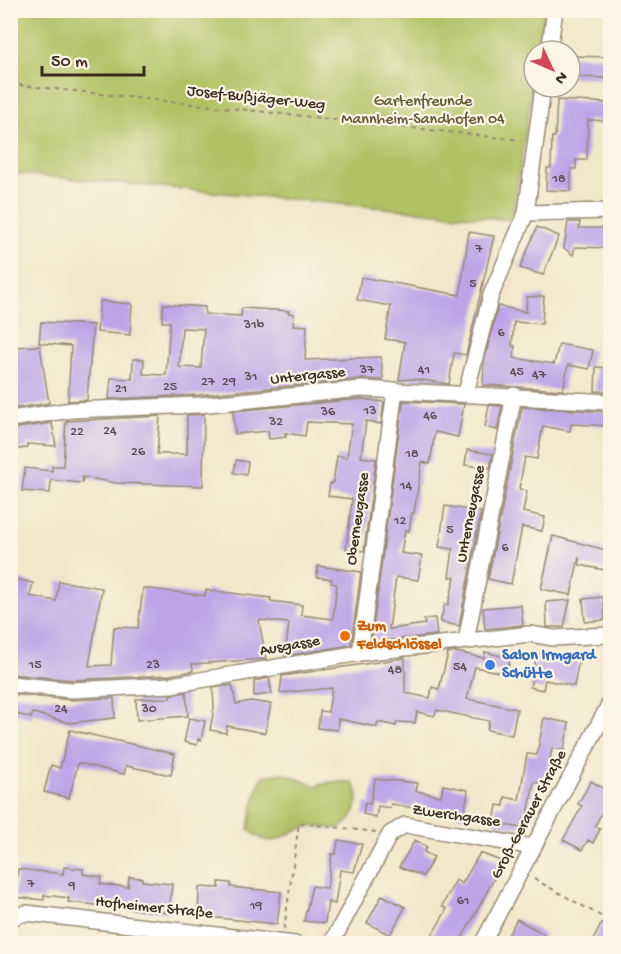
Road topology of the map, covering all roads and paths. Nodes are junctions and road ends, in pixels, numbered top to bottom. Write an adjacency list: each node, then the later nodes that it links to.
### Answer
1 (555, 10): 2 (street)
2 (551, 39)
3 (10, 84): 5 (path, Josef-Bußjäger-Weg)
4 (541, 99): 5 (street)
5 (535, 141): 7 (street)
6 (610, 211): 7 (street)
7 (526, 213): 9 (street)
8 (395, 390): 9 (street, Untergasse); 12 (street, Untergasse); 15 (street, Oberneugasse)
9 (466, 393): 10 (street, Untergasse)
10 (514, 395): 11 (street, Untergasse); 14 (street, Unterneugasse)
11 (610, 402)
12 (10, 419)
13 (610, 638): 14 (street, Ausgasse)
14 (466, 641): 15 (street, Ausgasse)
15 (360, 653): 16 (street, Ausgasse)
16 (10, 684)
17 (610, 703): 19 (street, Groß-Gerauer Straße)
18 (390, 834): 19 (street, Zwerchgasse); 23 (path); 24 (street)
19 (534, 847): 20 (street, Groß-Gerauer Straße)
20 (521, 871): 22 (path); 25 (street, Groß-Gerauer Straße)
21 (10, 921): 23 (street, Hofheimer Straße)
22 (610, 921)
23 (289, 943)
24 (331, 944)
25 (482, 944)

